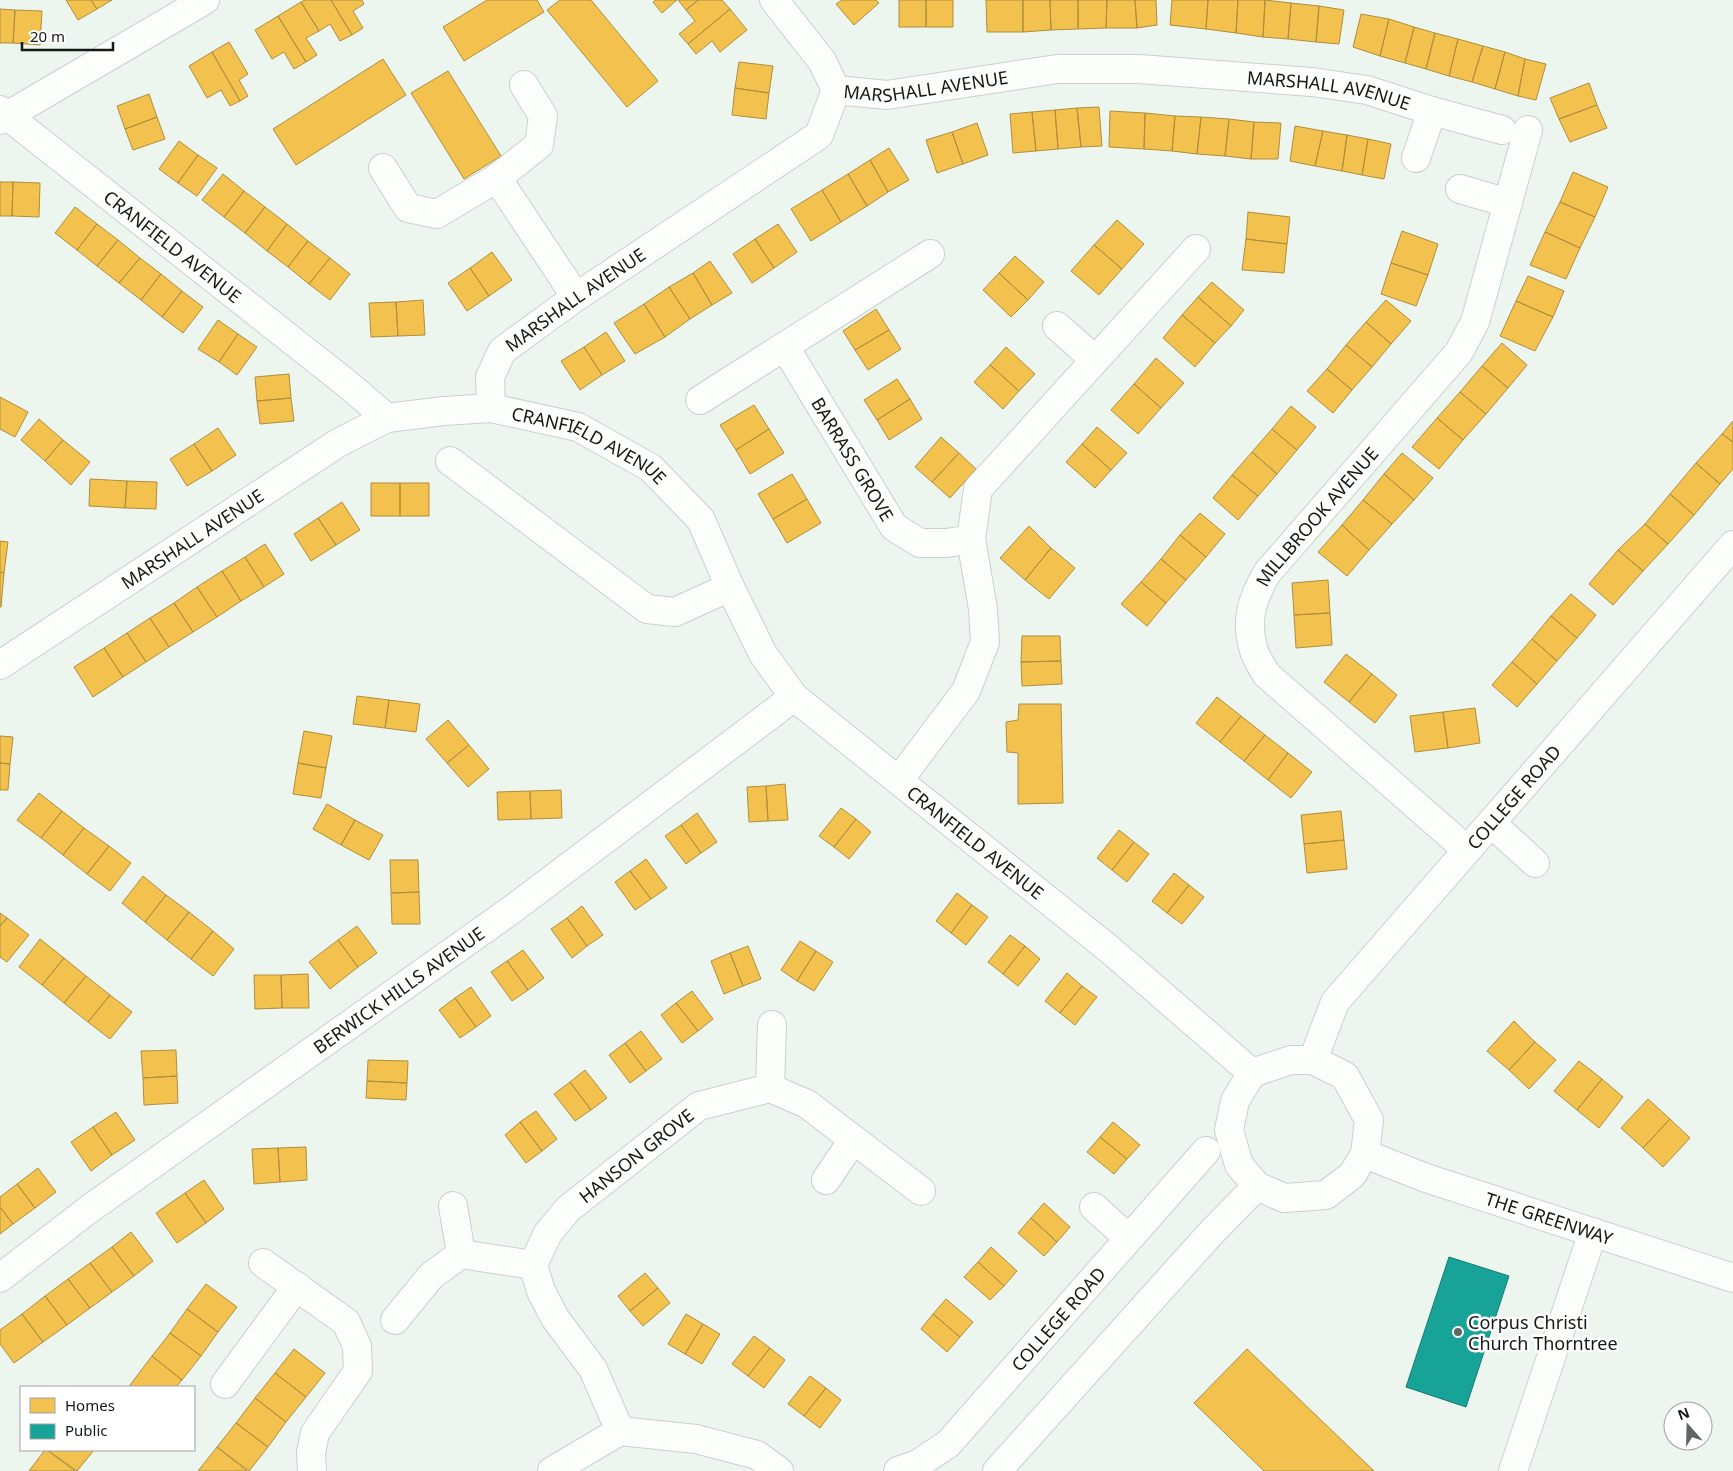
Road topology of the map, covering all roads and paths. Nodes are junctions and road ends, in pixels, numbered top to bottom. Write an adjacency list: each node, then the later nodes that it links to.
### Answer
1 (205, 0): 6 (street)
2 (774, 0): 4 (street)
3 (524, 85): 10 (street)
4 (836, 90): 5 (street, MARSHALL AVENUE); 15 (street, MARSHALL AVENUE)
5 (1432, 111): 7 (street, MARSHALL AVENUE); 8 (street)
6 (2, 115): 21 (street, CRANFIELD AVENUE)
7 (1515, 130): 12 (street, MILLBROOK AVENUE)
8 (1416, 158)
9 (383, 168): 10 (street)
10 (497, 178): 15 (street)
11 (1460, 189): 12 (street)
12 (1508, 203): 30 (street, MILLBROOK AVENUE)
13 (1196, 248): 18 (street)
14 (930, 254): 17 (street)
15 (576, 297): 20 (street, MARSHALL AVENUE)
16 (1057, 326): 18 (street)
17 (785, 347): 19 (street); 23 (street, BARRASS GROVE)
18 (1095, 360): 23 (street)
19 (700, 400)
20 (491, 408): 21 (street, CRANFIELD AVENUE); 25 (street, CRANFIELD AVENUE)
21 (387, 418): 26 (street, MARSHALL AVENUE)
22 (450, 461): 25 (street)
23 (971, 539): 28 (street)
24 (1733, 545): 29 (street, COLLEGE ROAD)
25 (730, 587): 27 (street, CRANFIELD AVENUE)
26 (0, 665)
27 (794, 698): 28 (street, CRANFIELD AVENUE); 50 (street, BERWICK HILLS AVENUE)
28 (899, 780): 34 (street, CRANFIELD AVENUE)
29 (1491, 823): 30 (street, COLLEGE ROAD); 31 (street)
30 (1466, 850): 33 (street, COLLEGE ROAD)
31 (1535, 863)
32 (772, 1025): 35 (street)
33 (1313, 1060): 34 (street); 38 (street)
34 (1252, 1073): 36 (street)
35 (770, 1088): 37 (street); 48 (street, HANSON GROVE)
36 (1229, 1130): 40 (street); 45 (street, COLLEGE ROAD)
37 (853, 1140): 39 (street); 41 (street)
38 (1365, 1154): 40 (street); 44 (street, THE GREENWAY)
39 (826, 1180)
40 (1257, 1186): 59 (street)
41 (921, 1191)
42 (453, 1206): 46 (street)
43 (1094, 1206): 45 (street)
44 (1593, 1232): 49 (street, THE GREENWAY); 60 (street)
45 (1128, 1238): 58 (street, COLLEGE ROAD)
46 (462, 1254): 48 (street); 52 (street)
47 (263, 1263): 51 (street)
48 (533, 1265): 54 (street)
49 (1727, 1268)
50 (0, 1278)
51 (297, 1286): 53 (street); 55 (street)
52 (395, 1320)
53 (226, 1384)
54 (620, 1431): 56 (street); 57 (street)
55 (312, 1471)
56 (552, 1471)
57 (779, 1471)
58 (898, 1471)
59 (997, 1471)
60 (1513, 1471)

